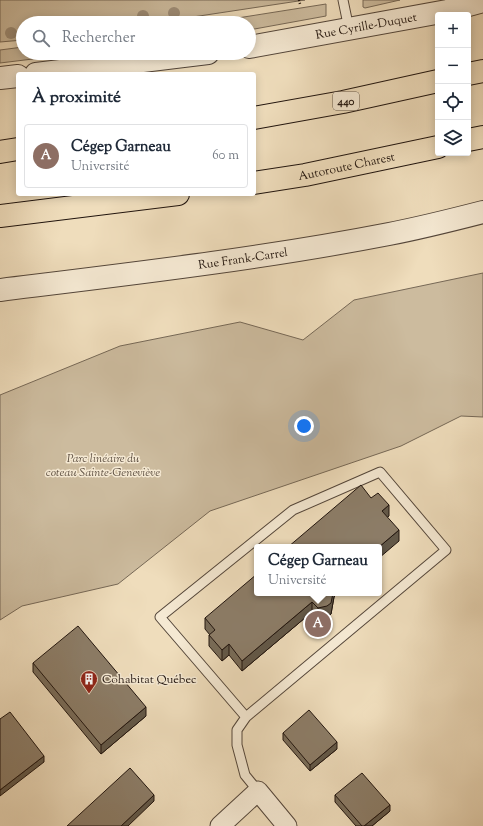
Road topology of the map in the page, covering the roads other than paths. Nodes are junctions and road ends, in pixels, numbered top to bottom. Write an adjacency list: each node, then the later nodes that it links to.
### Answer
1 (343, 0): 3 (lane)
2 (483, 1): 3 (street, Rue Cyrille-Duquet)
3 (349, 29): 4 (street, Rue Cyrille-Duquet)
4 (256, 46)
5 (151, 60): 7 (street)
6 (483, 70): 8 (highway)
7 (52, 72)
8 (471, 73)
9 (16, 76): 10 (street)
10 (0, 78)
11 (435, 82): 12 (highway, 440)
12 (256, 118)
13 (483, 136): 14 (highway)
14 (471, 139)
15 (435, 148): 18 (highway, Autoroute Charest)
16 (16, 150): 17 (highway)
17 (0, 152)
18 (256, 183)
19 (162, 196): 21 (highway)
20 (483, 212): 22 (street, Rue Frank-Carrel)
21 (0, 216)
22 (0, 290)
23 (246, 717): 23 (lane); 24 (lane)
24 (258, 791): 25 (street); 26 (street)
25 (220, 826)
26 (287, 826)

